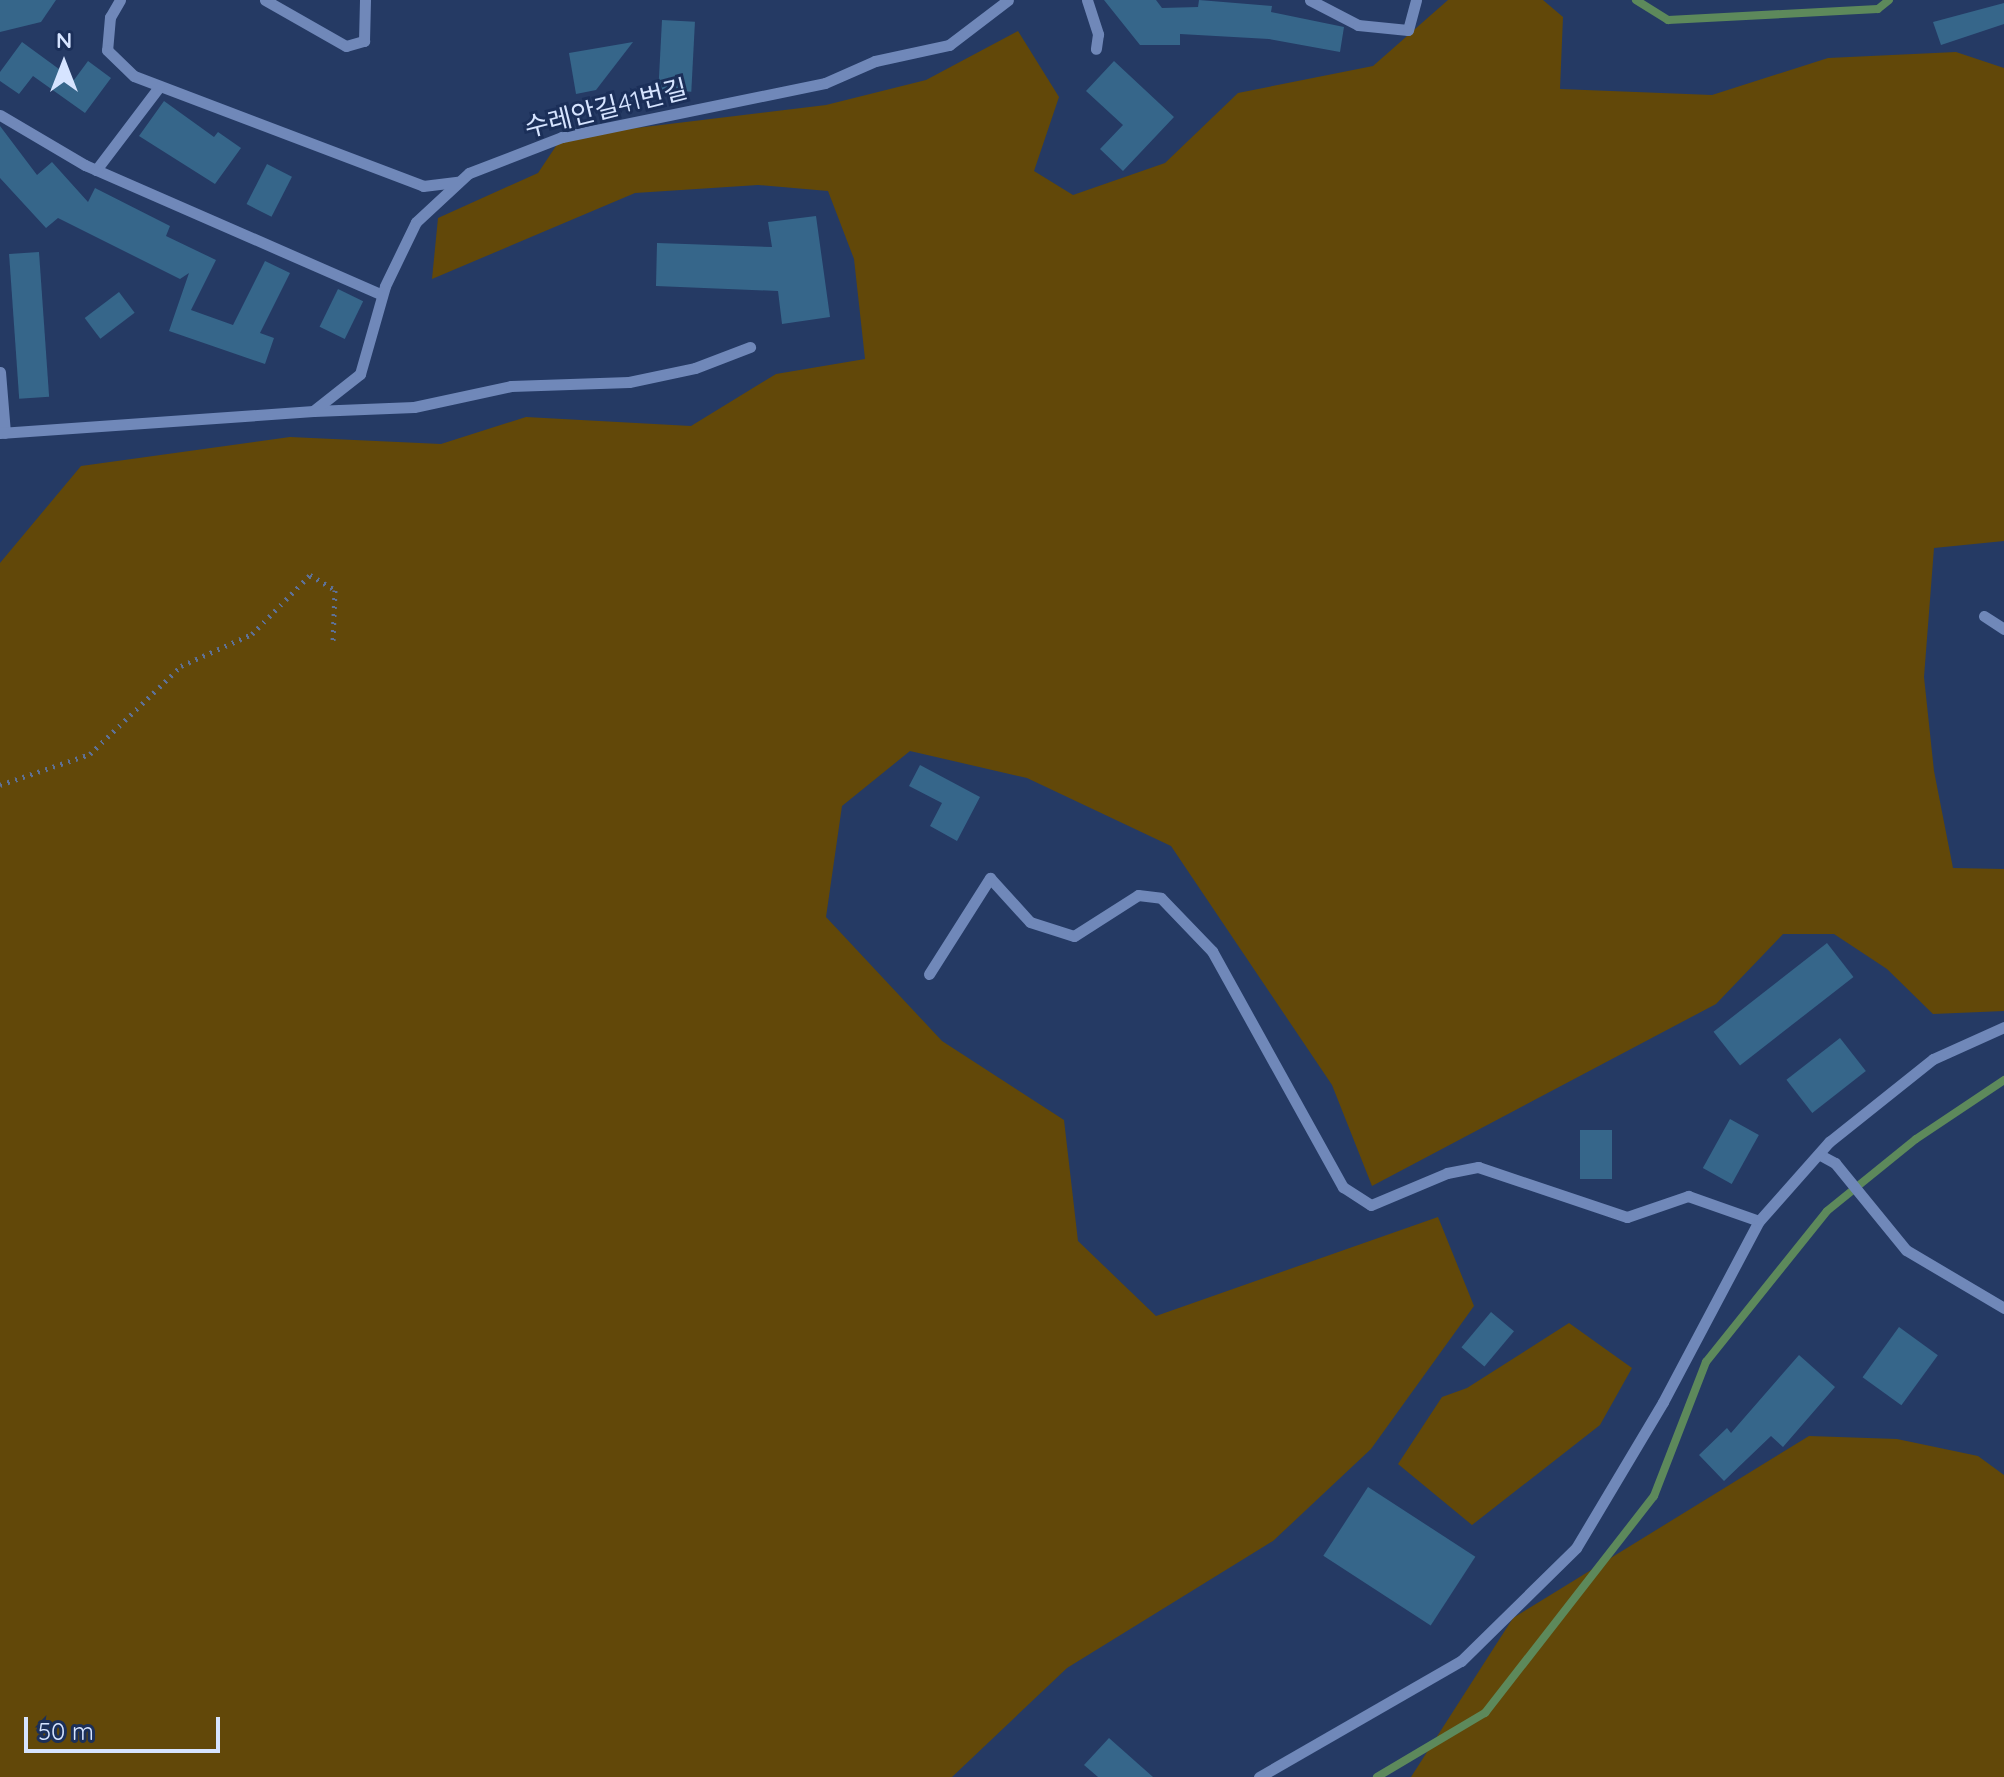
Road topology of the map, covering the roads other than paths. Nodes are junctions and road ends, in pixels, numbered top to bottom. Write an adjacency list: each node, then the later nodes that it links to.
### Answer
1 (120, 0): 9 (lane)
2 (265, 0): 3 (lane)
3 (365, 0)
4 (1008, 0): 12 (lane, 수레안길41번길)
5 (1087, 0): 8 (lane)
6 (1310, 0): 7 (lane)
7 (1416, 0)
8 (1096, 49)
9 (159, 87): 11 (lane); 12 (lane)
10 (0, 115): 11 (lane)
11 (96, 170): 13 (lane)
12 (459, 182): 13 (lane, 수레안길41번길)
13 (382, 295): 16 (lane, 수레안길41번길)
14 (750, 347): 16 (lane)
15 (0, 372): 17 (lane)
16 (313, 411): 17 (lane)
17 (2, 433)
18 (1984, 616): 19 (lane)
19 (2004, 629)
20 (929, 974): 23 (lane)
21 (2004, 1027): 22 (lane)
22 (1822, 1156): 23 (lane); 24 (lane)
23 (1759, 1221): 25 (lane)
24 (2004, 1308)
25 (1259, 1777)

